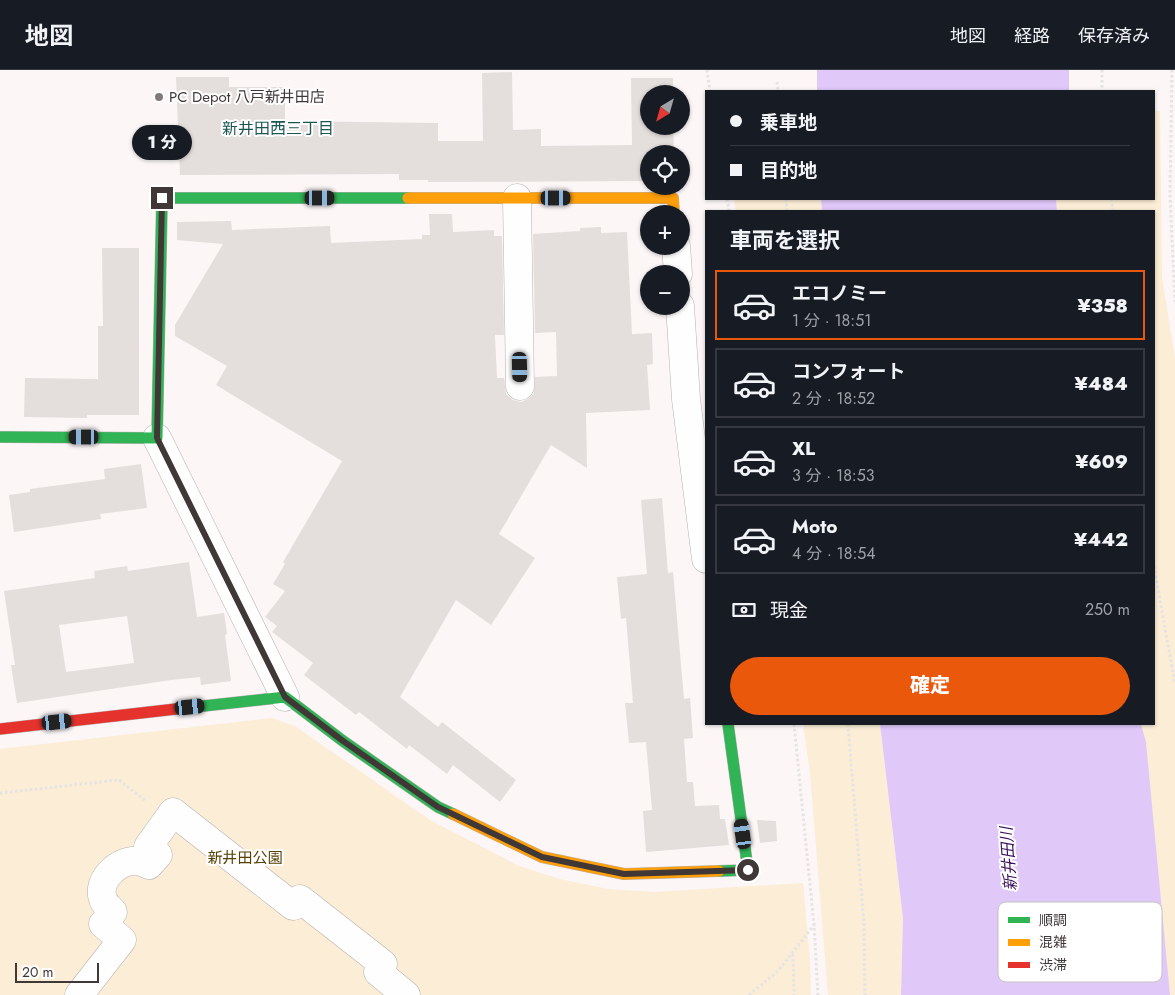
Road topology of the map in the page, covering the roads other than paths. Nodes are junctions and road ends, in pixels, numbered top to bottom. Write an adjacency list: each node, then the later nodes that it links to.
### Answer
1 (517, 198): 2 (street); 4 (street); 6 (street)
2 (673, 205)
3 (681, 315): 7 (street)
4 (520, 386)
5 (0, 436): 6 (street)
6 (157, 438): 8 (street)
7 (705, 551)
8 (285, 697): 9 (street); 10 (street)
9 (728, 725)
10 (0, 729)
11 (79, 995): 12 (street)
12 (406, 995)

